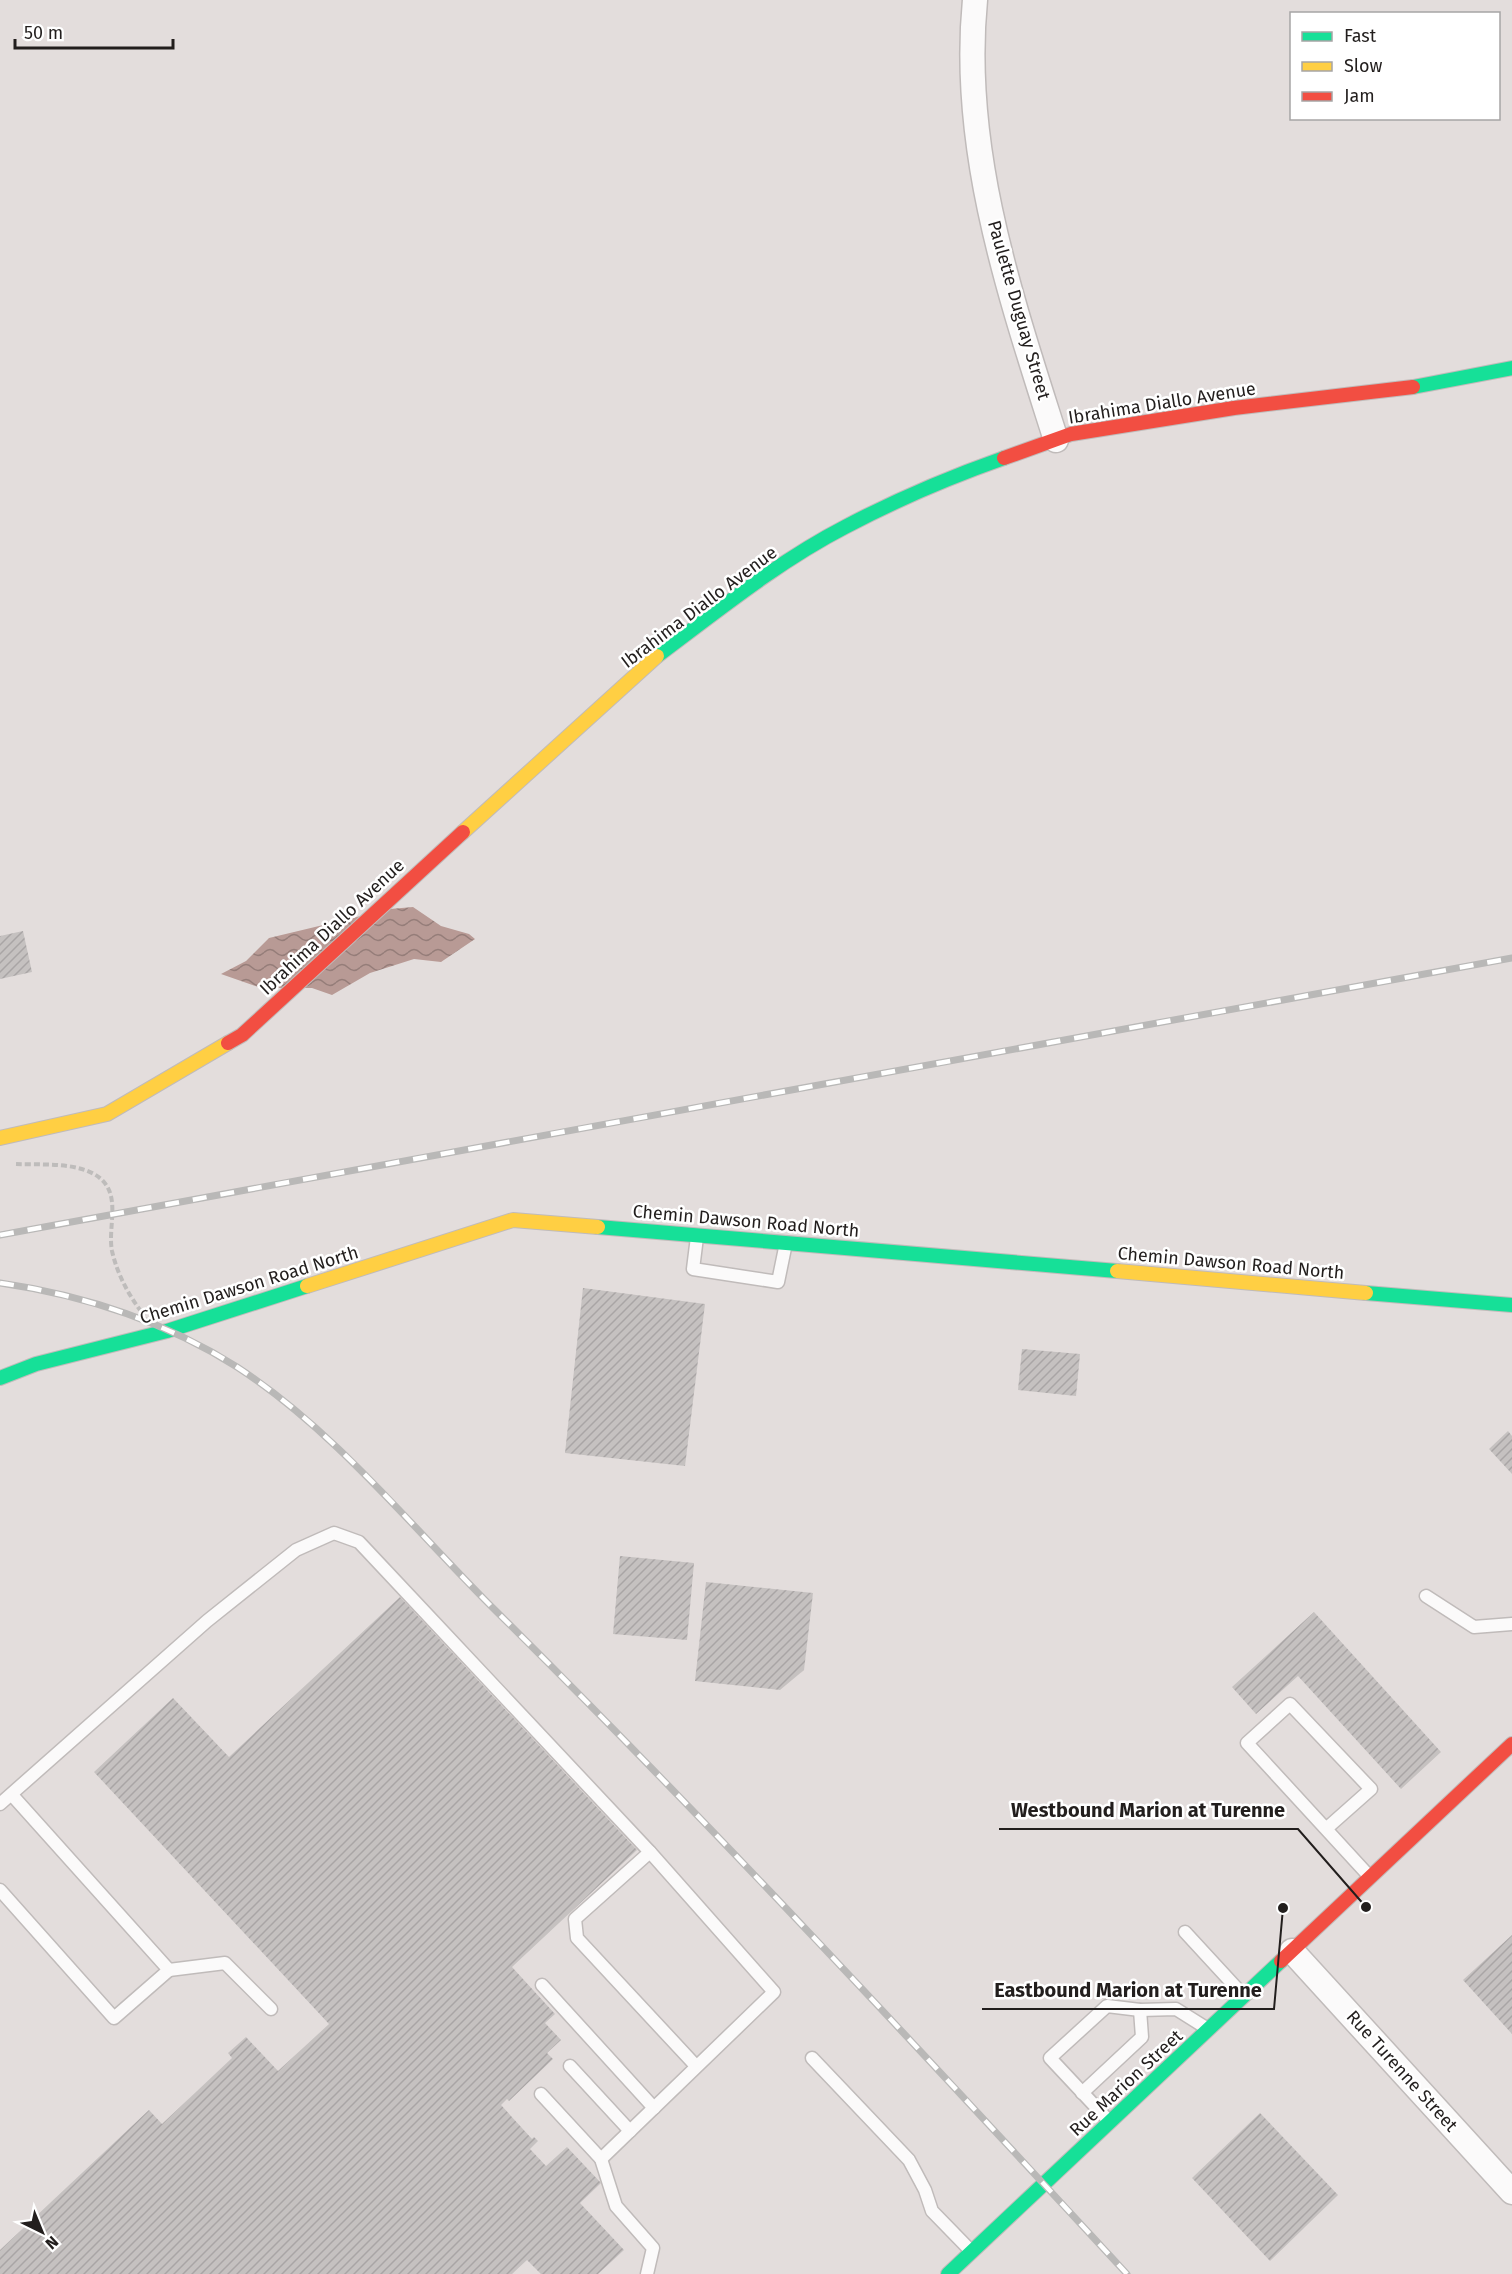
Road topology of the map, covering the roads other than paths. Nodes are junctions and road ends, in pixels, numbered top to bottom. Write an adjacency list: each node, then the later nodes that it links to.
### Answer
1 (975, 0): 3 (street, Paulette Duguay Street)
2 (1512, 368): 3 (street, Ibrahima Diallo Avenue)
3 (1056, 440): 4 (street, Ibrahima Diallo Avenue)
4 (0, 1138)
5 (697, 1234): 6 (street, Chemin Dawson Road North); 6 (lane); 8 (street, Chemin Dawson Road North)
6 (786, 1242): 7 (street, Chemin Dawson Road North)
7 (1512, 1305)
8 (0, 1378)
9 (1426, 1596): 10 (lane)
10 (1512, 1624)
11 (1512, 1744): 16 (street, Rue Marion Street)
12 (12, 1795): 13 (lane); 15 (lane); 20 (lane)
13 (0, 1804)
14 (1328, 1828): 14 (lane); 16 (lane)
15 (650, 1852): 28 (lane); 28 (lane)
16 (1370, 1877): 19 (street, Rue Marion Street)
17 (0, 1890): 20 (lane)
18 (1185, 1932): 22 (lane)
19 (1292, 1951): 22 (street, Rue Marion Street); 35 (street, Rue Turenne Street)
20 (169, 1970): 23 (lane)
21 (542, 1985): 31 (lane)
22 (1244, 1996): 25 (street, Rue Marion Street)
23 (271, 2009)
24 (1140, 2010): 25 (lane); 29 (lane); 29 (lane)
25 (1209, 2030): 32 (street, Rue Marion Street)
26 (812, 2058): 36 (lane)
27 (570, 2066): 33 (lane)
28 (696, 2066): 31 (lane)
29 (1082, 2093): 32 (lane)
30 (541, 2094): 34 (lane)
31 (654, 2108): 33 (lane)
32 (1110, 2122): 36 (street, Rue Marion Street)
33 (630, 2131): 34 (lane)
34 (602, 2159): 37 (lane)
35 (1512, 2192)
36 (972, 2252): 38 (street, Rue Marion Street)
37 (647, 2274)
38 (948, 2274)

